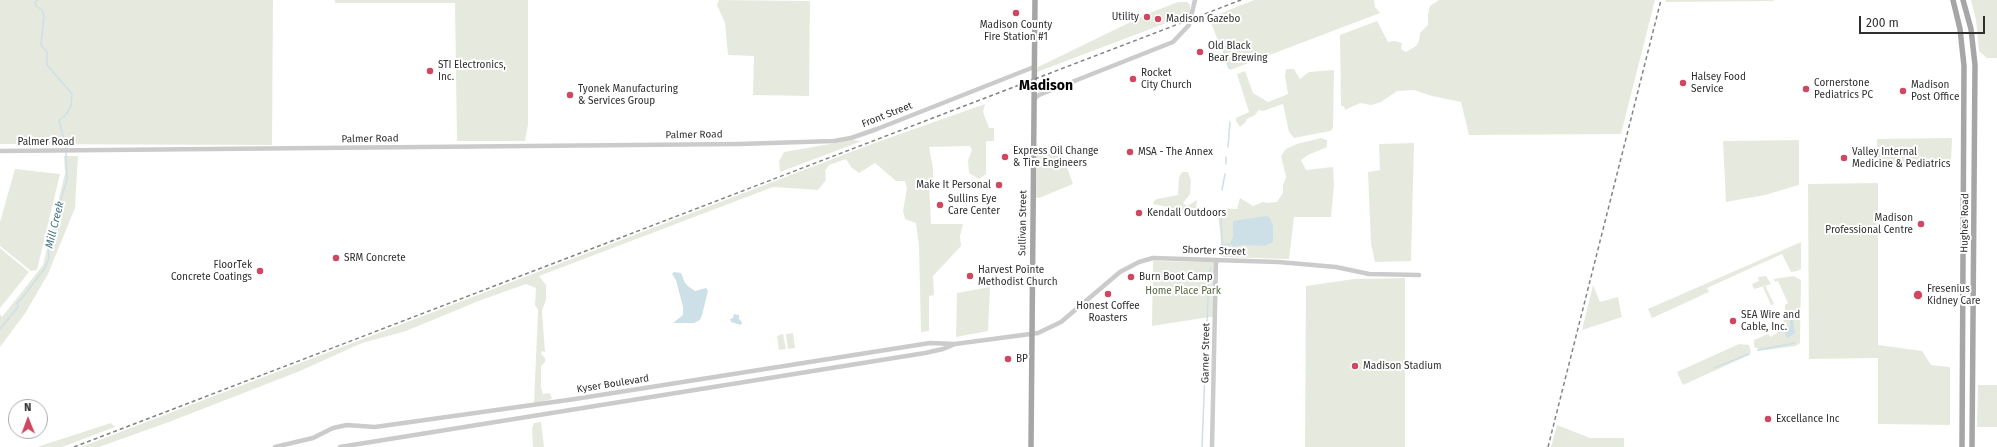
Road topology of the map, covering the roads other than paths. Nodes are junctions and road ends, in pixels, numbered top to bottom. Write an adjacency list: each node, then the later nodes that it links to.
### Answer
1 (1035, 0): 5 (main road, Sullivan Street)
2 (1195, 0): 7 (street)
3 (1953, 0): 19 (main road, Hughes Road)
4 (1963, 0): 20 (main road, Hughes Road)
5 (1034, 66): 6 (main road, Sullivan Street); 9 (street, Front Street)
6 (1034, 84): 7 (street); 8 (main road, Sullivan Street)
7 (1048, 90): 8 (street)
8 (1034, 99): 13 (main road, Sullivan Street)
9 (739, 144): 10 (street, Palmer Road)
10 (0, 151)
11 (1216, 260): 12 (street, Shorter Street); 13 (street, Shorter Street); 18 (street, Garner Street)
12 (1419, 275)
13 (1031, 333): 14 (street, Kyser Boulevard); 17 (main road, Sullivan Street)
14 (955, 344): 15 (street, Kyser Boulevard); 16 (street, Kyser Boulevard)
15 (275, 447)
16 (340, 447)
17 (1031, 447)
18 (1212, 447)
19 (1962, 447)
20 (1972, 447)

